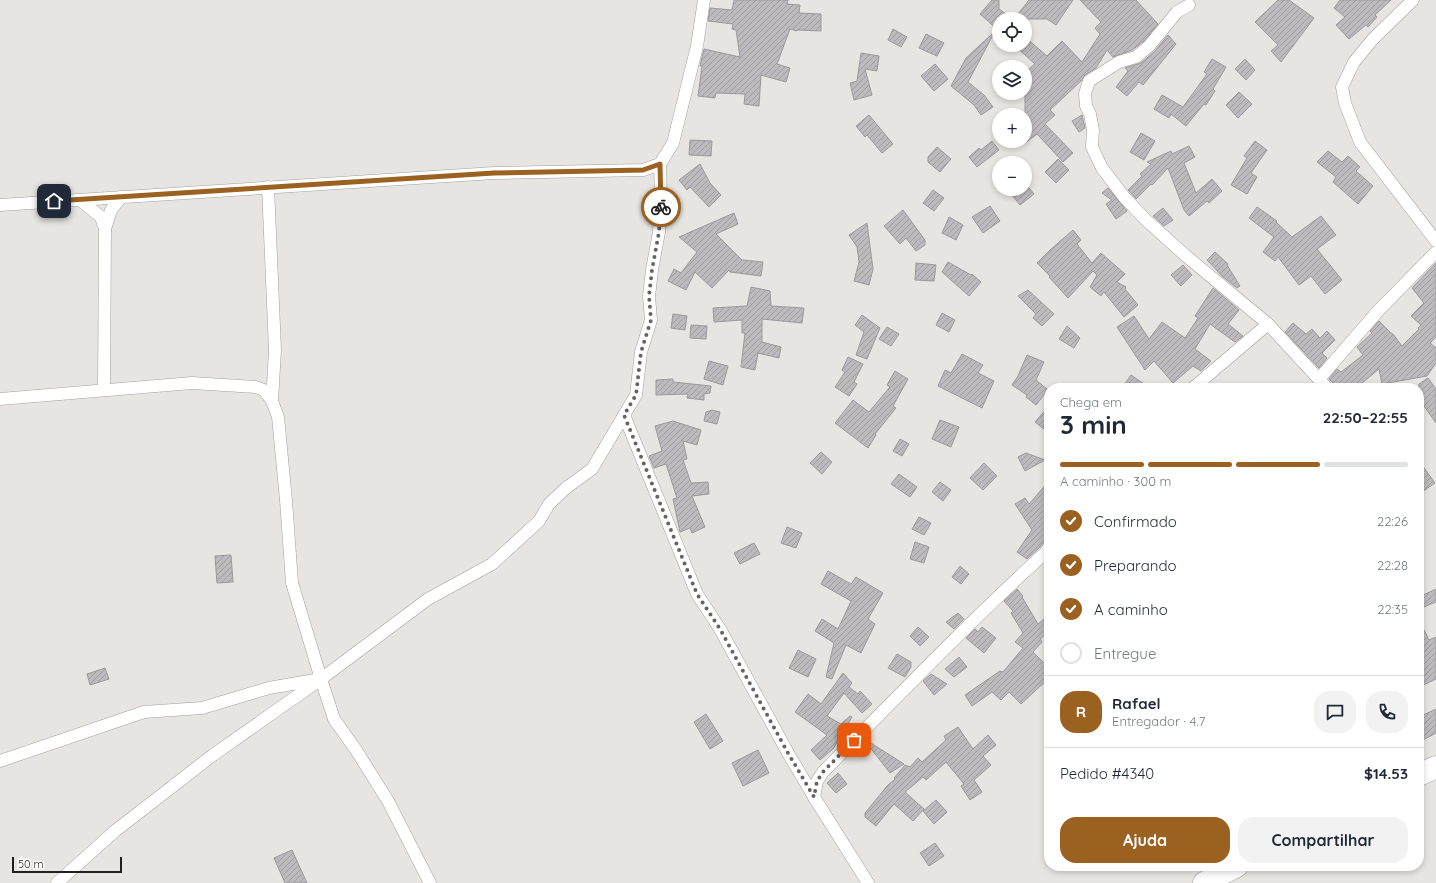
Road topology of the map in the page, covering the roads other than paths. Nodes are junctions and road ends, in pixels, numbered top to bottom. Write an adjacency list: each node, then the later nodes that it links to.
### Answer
1 (704, 0): 4 (street)
2 (1413, 0): 10 (street)
3 (1189, 5): 12 (street)
4 (660, 164): 5 (street); 19 (street)
5 (268, 187): 6 (street); 18 (street)
6 (121, 197): 7 (street); 9 (street)
7 (80, 200): 8 (street); 9 (street)
8 (0, 205)
9 (105, 229): 16 (street)
10 (1436, 241)
11 (1436, 252): 15 (street)
12 (1268, 324): 13 (street); 14 (street)
13 (1199, 383)
14 (1322, 383)
15 (1324, 383)
16 (104, 390): 17 (street); 18 (street)
17 (0, 399)
18 (272, 401): 21 (street)
19 (624, 415): 21 (street); 25 (street)
20 (1044, 554): 25 (street)
21 (321, 679): 22 (street); 27 (street); 28 (street)
22 (0, 760)
23 (1436, 767): 24 (highway)
24 (1424, 773)
25 (814, 797): 29 (street)
26 (1227, 871): 30 (highway)
27 (57, 883)
28 (430, 883)
29 (868, 883)
30 (1204, 883)

